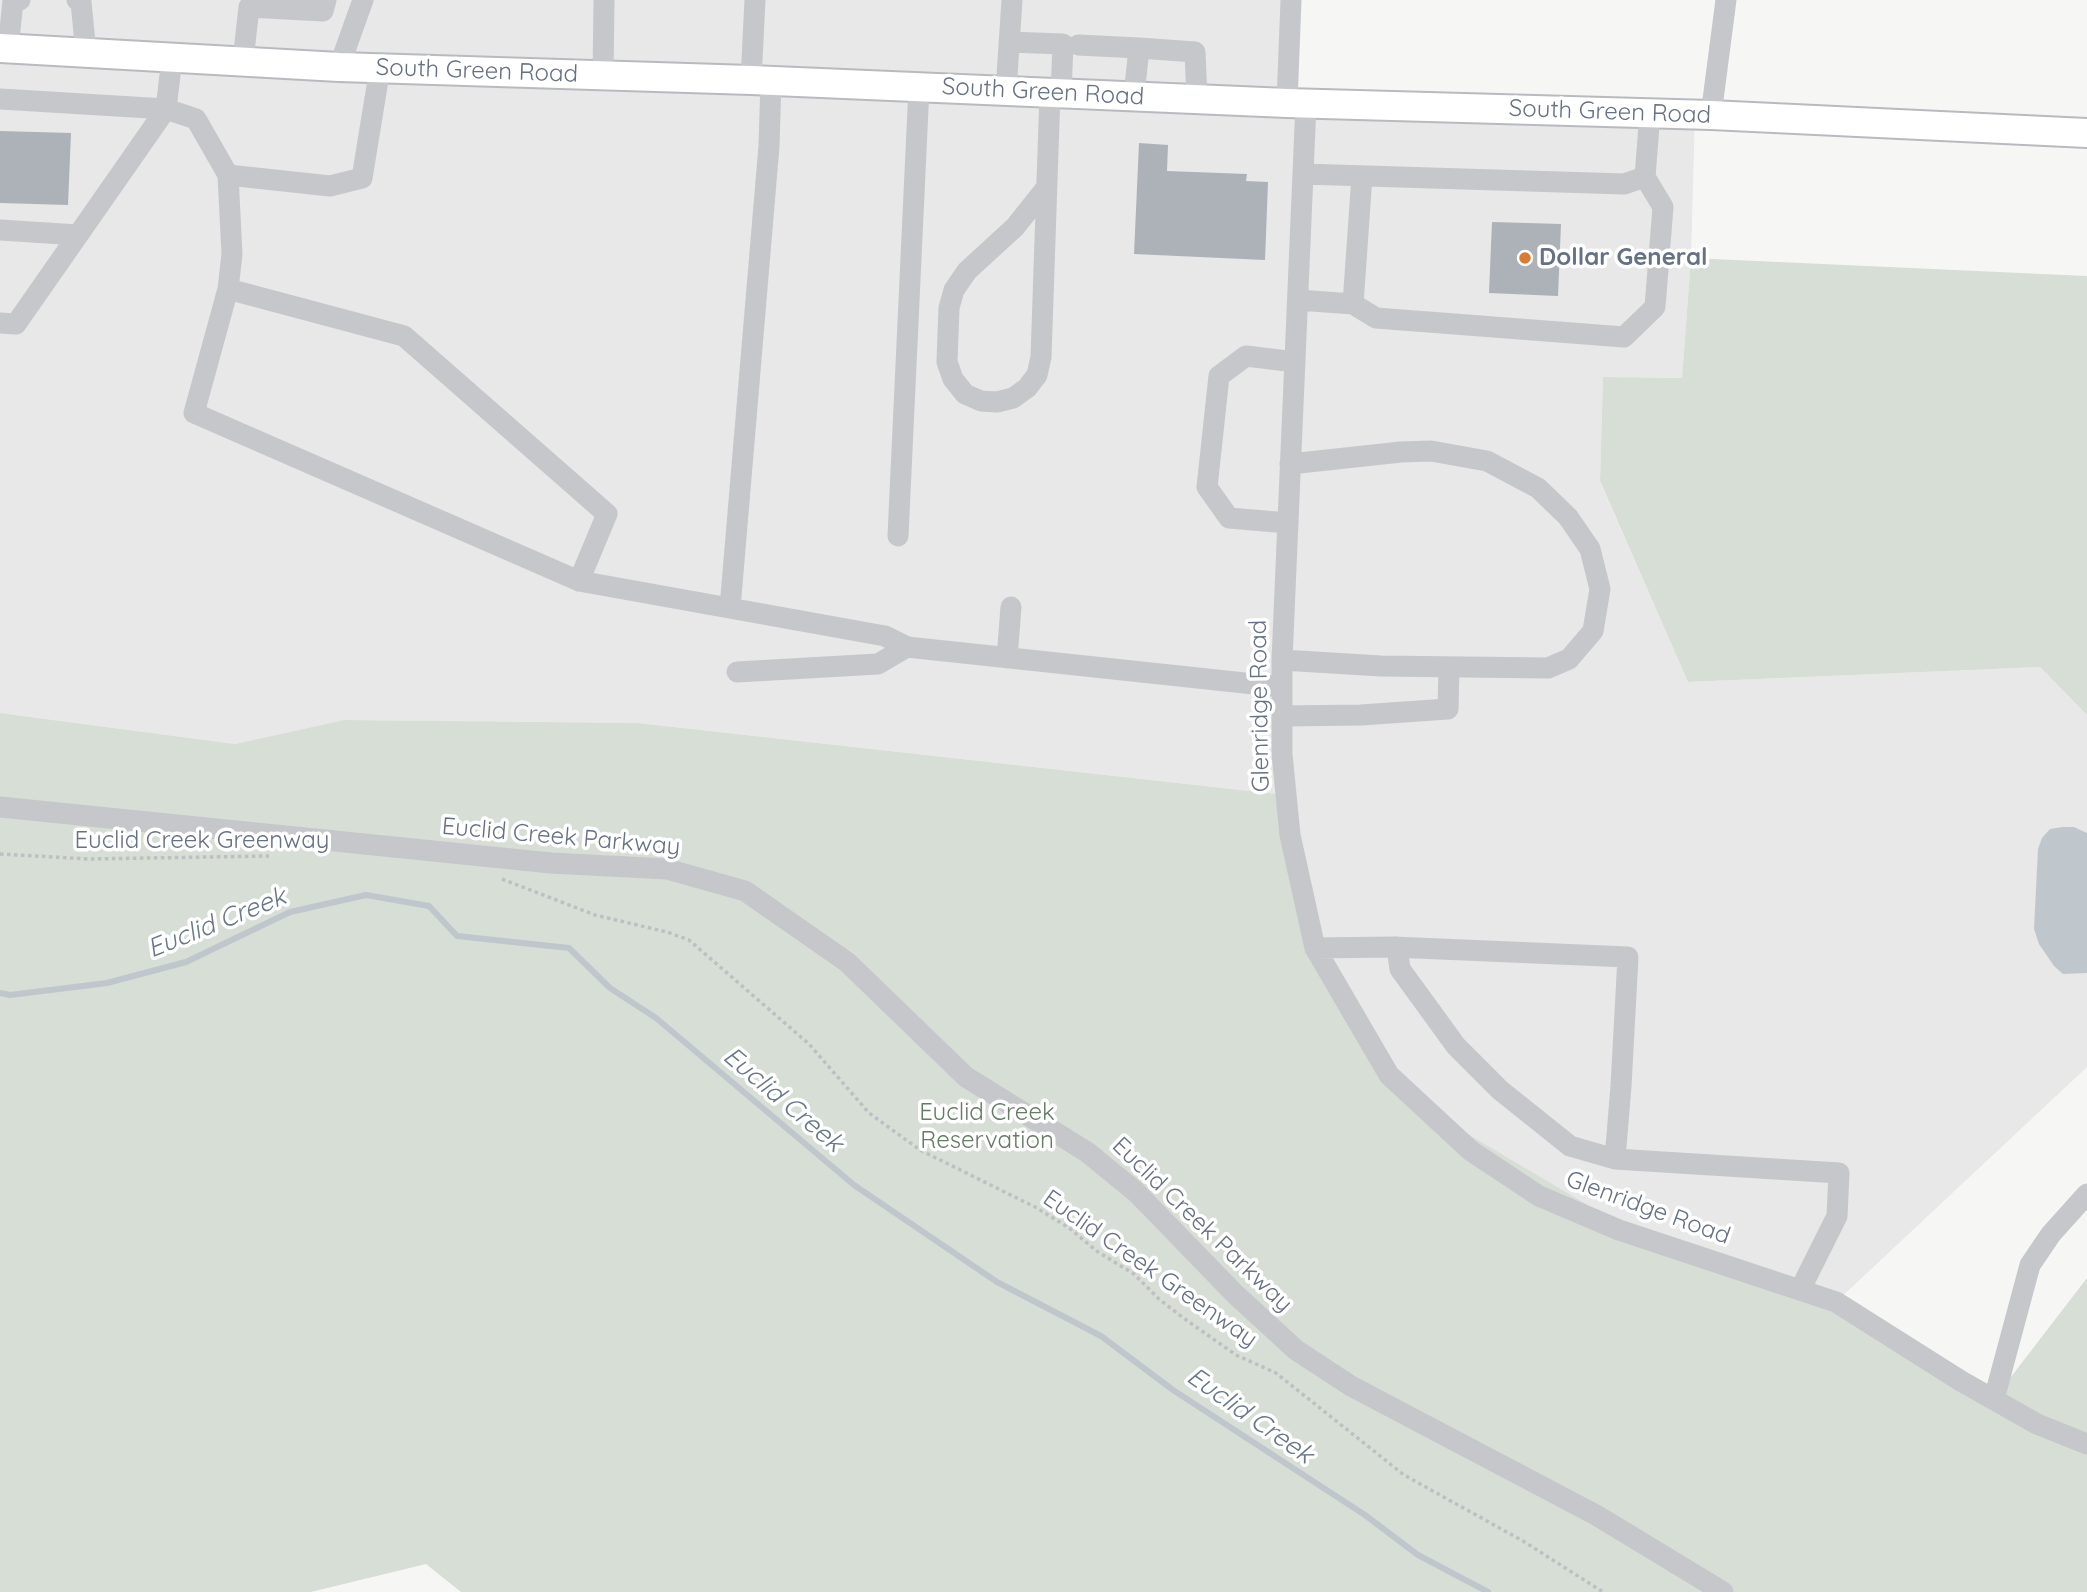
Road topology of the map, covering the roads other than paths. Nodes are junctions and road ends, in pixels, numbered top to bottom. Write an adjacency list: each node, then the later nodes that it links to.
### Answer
1 (20, 0): 14 (street)
2 (77, 0): 15 (street)
3 (326, 0): 10 (street)
4 (363, 0): 18 (street)
5 (604, 0): 20 (street)
6 (755, 0): 21 (street)
7 (1012, 0): 11 (street)
8 (1291, 0): 28 (street, Glenridge Road)
9 (1726, 0): 31 (street)
10 (249, 4): 17 (street)
11 (1009, 42): 23 (street); 24 (street)
12 (1078, 45): 13 (street)
13 (1139, 48): 25 (street); 27 (street)
14 (4, 49): 15 (main road, South Green Road)
15 (86, 53): 16 (main road, South Green Road)
16 (172, 58): 17 (main road, South Green Road); 29 (street)
17 (243, 61): 18 (main road, South Green Road)
18 (339, 67): 19 (main road, South Green Road)
19 (380, 68): 20 (main road, South Green Road); 34 (street)
20 (603, 75): 21 (main road, South Green Road)
21 (761, 80): 22 (main road, South Green Road); 50 (street)
22 (919, 87): 23 (main road, South Green Road); 47 (street)
23 (1006, 91): 24 (main road, South Green Road)
24 (1055, 93): 25 (main road, South Green Road); 37 (street)
25 (1133, 96): 27 (main road, South Green Road)
26 (0, 99): 29 (street)
27 (1197, 99): 28 (main road, South Green Road)
28 (1296, 103): 30 (main road, South Green Road); 33 (street, Glenridge Road)
29 (166, 109): 34 (street); 39 (street)
30 (1650, 113): 31 (main road, South Green Road); 36 (street)
31 (1711, 114): 32 (main road, South Green Road)
32 (2087, 133)
33 (1303, 174): 35 (street); 41 (street, Glenridge Road)
34 (228, 175): 40 (street)
35 (1362, 176): 36 (street); 42 (street)
36 (1645, 177): 42 (street)
37 (1046, 188): 37 (street)
38 (0, 230): 39 (street)
39 (78, 235): 43 (street)
40 (229, 289): 48 (street); 48 (street)
41 (1297, 300): 42 (street); 44 (street, Glenridge Road)
42 (1353, 304)
43 (0, 323)
44 (1294, 362): 45 (street, Glenridge Road); 46 (street)
45 (1290, 464): 46 (street, Glenridge Road); 54 (street)
46 (1288, 523): 53 (street, Glenridge Road)
47 (898, 536)
48 (579, 581): 50 (street)
49 (1012, 607): 52 (street)
50 (730, 608): 51 (street)
51 (907, 647): 52 (street); 55 (street)
52 (1007, 658): 56 (street)
53 (1282, 660): 54 (street); 56 (street, Glenridge Road)
54 (1449, 668): 57 (street)
55 (737, 671)
56 (1282, 687): 57 (street, Glenridge Road)
57 (1282, 716): 60 (street, Glenridge Road)
58 (0, 807): 66 (street, Euclid Creek Parkway)
59 (1397, 947): 60 (street); 61 (street); 61 (street)
60 (1315, 948): 63 (street, Glenridge Road)
61 (1615, 1159): 63 (street)
62 (2087, 1194): 64 (street)
63 (1801, 1288): 64 (street, Glenridge Road)
64 (1994, 1399): 65 (street, Glenridge Road)
65 (2087, 1444)
66 (1723, 1592)

